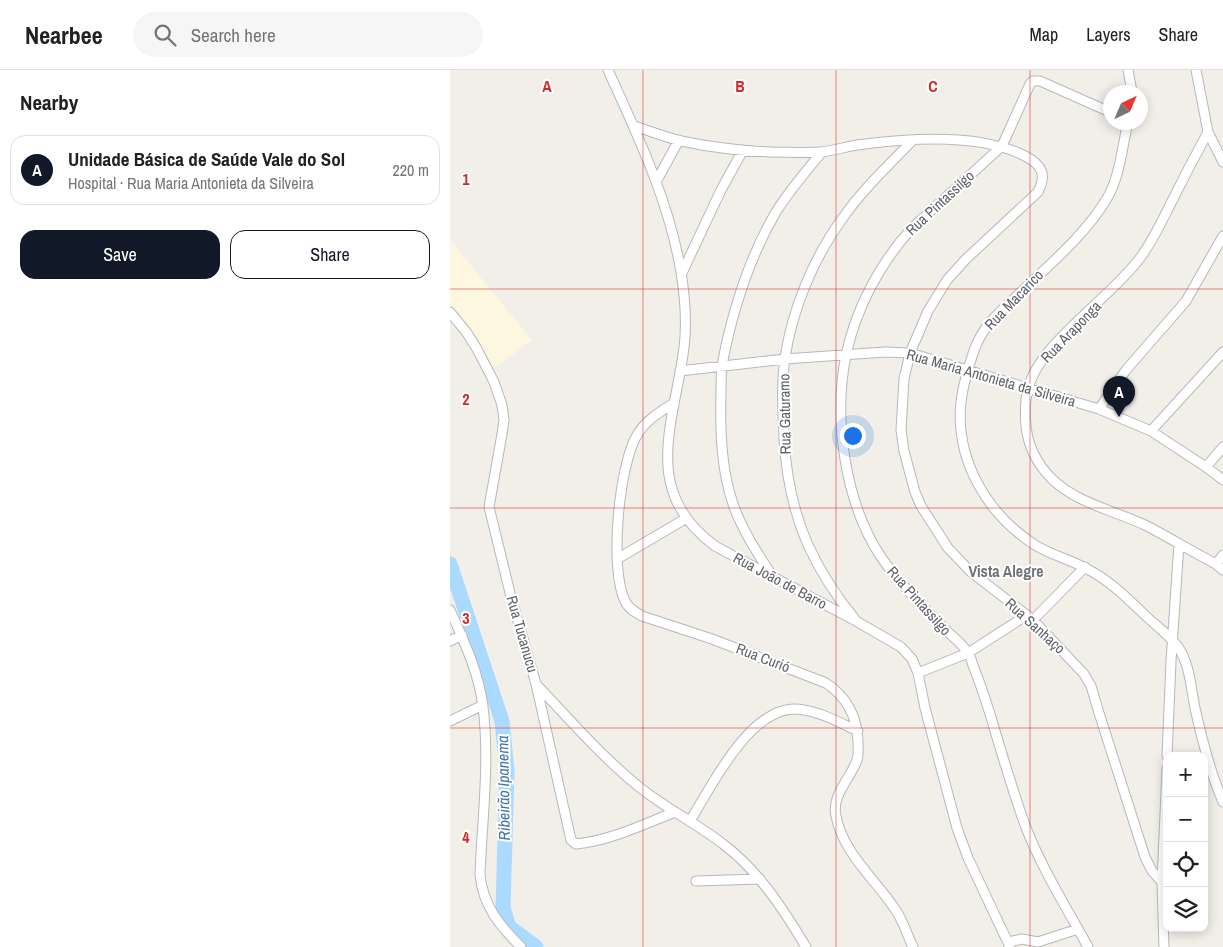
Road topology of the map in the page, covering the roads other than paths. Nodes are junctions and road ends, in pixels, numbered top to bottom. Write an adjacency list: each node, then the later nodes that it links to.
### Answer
1 (608, 70): 6 (street, Rua João de Barro)
2 (1128, 70): 4 (street)
3 (1196, 70): 8 (street)
4 (1131, 85)
5 (1103, 109): 11 (street, Rua Pintassilgo)
6 (634, 126): 9 (street); 15 (street, Rua João de Barro)
7 (1126, 130): 24 (street, Rua Macarico)
8 (1208, 132): 14 (street); 26 (street, Rua Araponga)
9 (679, 140): 12 (street); 15 (street)
10 (913, 140): 11 (street); 13 (street); 22 (street, Rua Gaturamo)
11 (1002, 146): 20 (street, Rua Sanhaço); 21 (street, Rua Pintassilgo)
12 (743, 150): 13 (street); 17 (street)
13 (822, 152): 23 (street)
14 (1223, 162)
15 (656, 182): 17 (street, Rua João de Barro)
16 (1223, 236): 28 (street)
17 (681, 273): 25 (street, Rua João de Barro)
18 (450, 312): 50 (street, Rua Tucanucu)
19 (1223, 352): 29 (street)
20 (910, 354): 21 (street, Rua Maria Antonieta da Silveira); 24 (street, Rua Maria Antonieta da Silveira); 41 (street, Rua Sanhaço)
21 (846, 355): 22 (street, Rua Maria Antonieta da Silveira); 46 (street, Rua Pintassilgo)
22 (785, 359): 23 (street, Rua Maria Antonieta da Silveira); 42 (street, Rua Gaturamo)
23 (722, 366): 25 (street, Rua Maria Antonieta da Silveira); 39 (street)
24 (968, 370): 26 (street, Rua Maria Antonieta da Silveira); 37 (street, Rua Macarico)
25 (680, 371): 27 (street, Rua João de Barro)
26 (1028, 387): 28 (street, Rua Maria Antonieta da Silveira); 34 (street, Rua Araponga)
27 (674, 403): 33 (street, Rua João de Barro); 36 (street, Rua Curió)
28 (1099, 408): 29 (street, Rua Maria Antonieta da Silveira)
29 (1151, 431): 31 (street, Rua Maria Antonieta da Silveira)
30 (1223, 446): 31 (street)
31 (1206, 467): 32 (street, Rua Maria Antonieta da Silveira)
32 (1223, 480)
33 (685, 518): 36 (street); 39 (street, Rua João de Barro)
34 (1179, 544): 38 (street, Rua Araponga); 44 (street)
35 (1223, 555): 38 (street)
36 (617, 559): 53 (street, Rua Curió)
37 (1084, 567): 41 (street); 44 (street, Rua Macarico)
38 (1220, 567)
39 (773, 577): 42 (street, Rua João de Barro)
40 (450, 610): 43 (street)
41 (1030, 618): 46 (street); 61 (street, Rua Sanhaço)
42 (856, 621): 49 (street, Rua João de Barro)
43 (462, 635): 45 (street); 51 (street)
44 (1172, 640): 47 (street); 48 (street, Rua Macarico)
45 (450, 641)
46 (968, 653): 49 (street); 62 (street, Rua Pintassilgo)
47 (1171, 661): 48 (street); 54 (street)
48 (1187, 669): 56 (street, Rua Macarico)
49 (918, 673): 64 (street, Rua João de Barro)
50 (536, 684): 57 (street, Rua Tucanucu); 57 (street)
51 (483, 706): 52 (street); 65 (street)
52 (450, 721)
53 (858, 731): 58 (street); 67 (street, Rua Curió)
54 (1167, 752)
55 (1166, 797): 61 (street)
56 (1223, 802)
57 (675, 812): 58 (street, Rua Tucanucu)
58 (690, 821): 59 (street, Rua Tucanucu)
59 (760, 880): 60 (street); 66 (street, Rua Tucanucu)
60 (696, 881)
61 (1162, 882): 69 (street)
62 (1078, 929): 63 (street); 68 (street, Rua Pintassilgo)
63 (1037, 944): 64 (street)
64 (1009, 945)
65 (521, 947)
66 (806, 947)
67 (913, 947)
68 (1088, 947)
69 (1164, 947)

